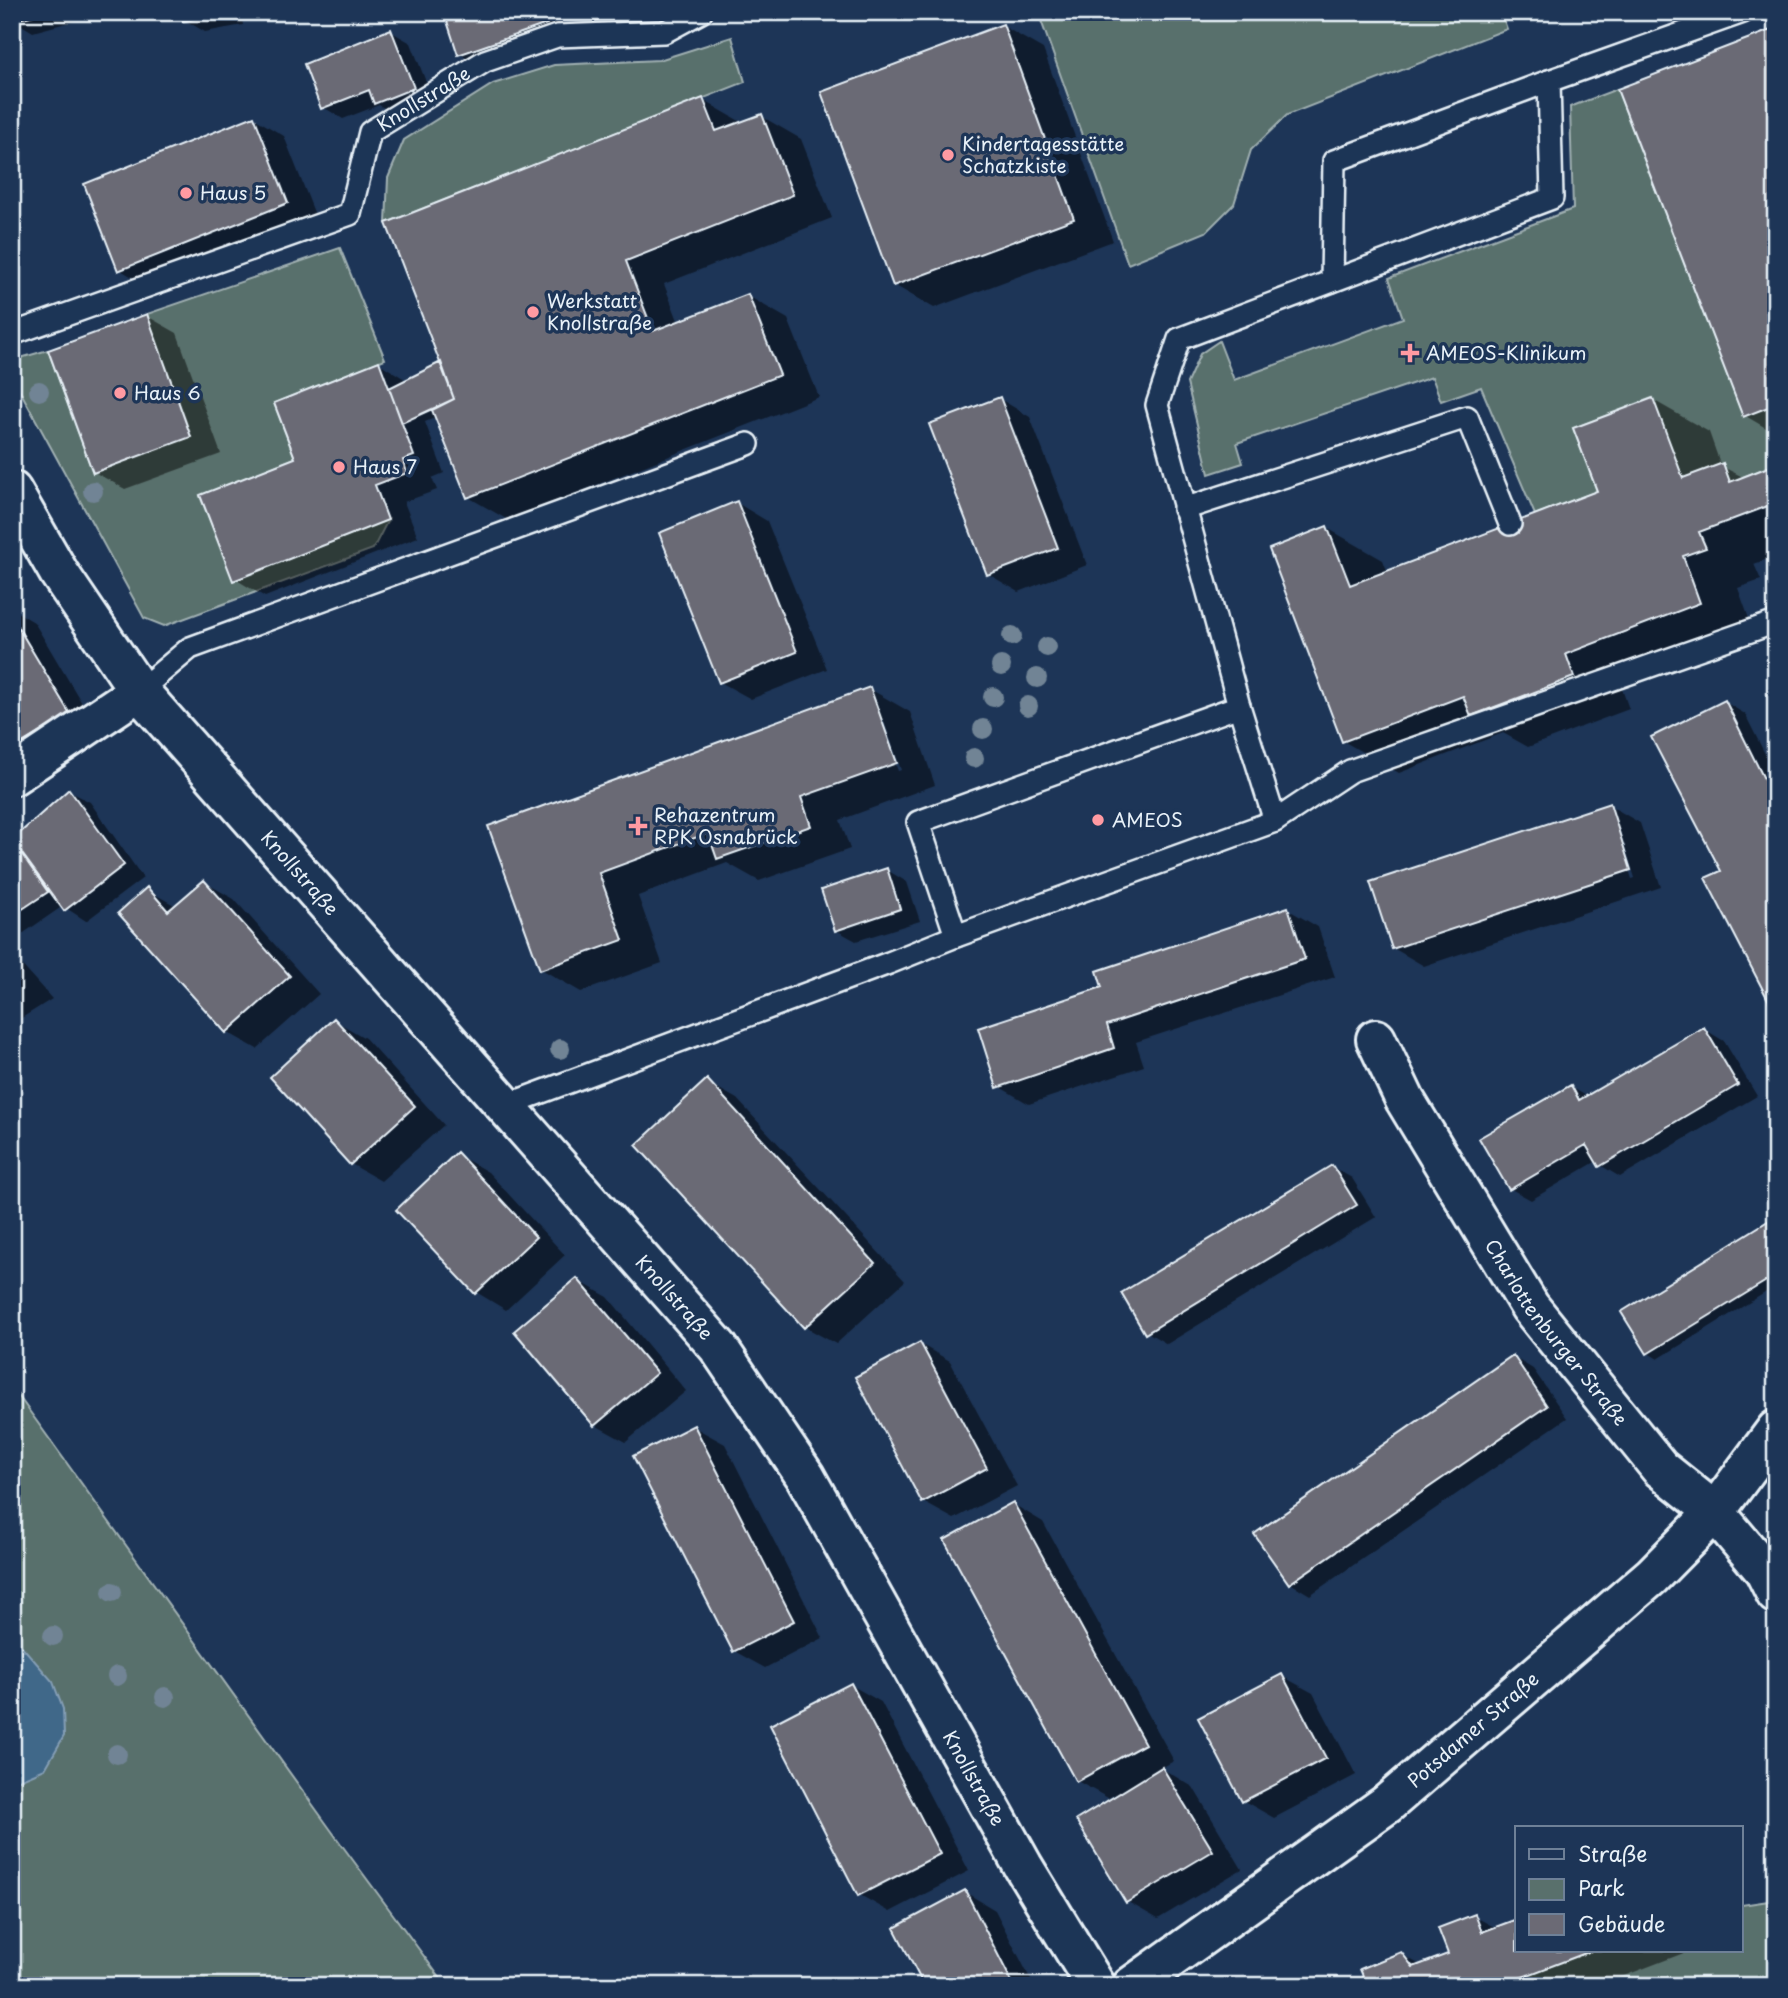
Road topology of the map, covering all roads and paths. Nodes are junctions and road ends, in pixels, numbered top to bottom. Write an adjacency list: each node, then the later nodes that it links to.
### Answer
1 (701, 12): 5 (lane, Knollstraße)
2 (1743, 12): 3 (lane)
3 (1549, 80): 4 (lane); 4 (lane)
4 (1332, 281): 8 (lane)
5 (12, 334)
6 (748, 444): 11 (lane)
7 (12, 491): 11 (street, Knollstraße)
8 (1184, 509): 9 (lane); 12 (lane)
9 (1510, 524)
10 (1776, 622): 14 (lane)
11 (139, 691): 13 (street); 17 (street, Knollstraße)
12 (1239, 706): 14 (lane); 15 (lane)
13 (12, 776)
14 (1275, 821): 15 (lane)
15 (956, 936): 17 (lane)
16 (1376, 1039): 19 (street, Charlottenburger Straße)
17 (504, 1106): 21 (street, Knollstraße)
18 (1776, 1430): 19 (street, Potsdamer Straße)
19 (1715, 1513): 20 (street, Charlottenburger Straße); 22 (street, Potsdamer Straße)
20 (1776, 1594)
21 (1096, 1986)
22 (1132, 1986)

